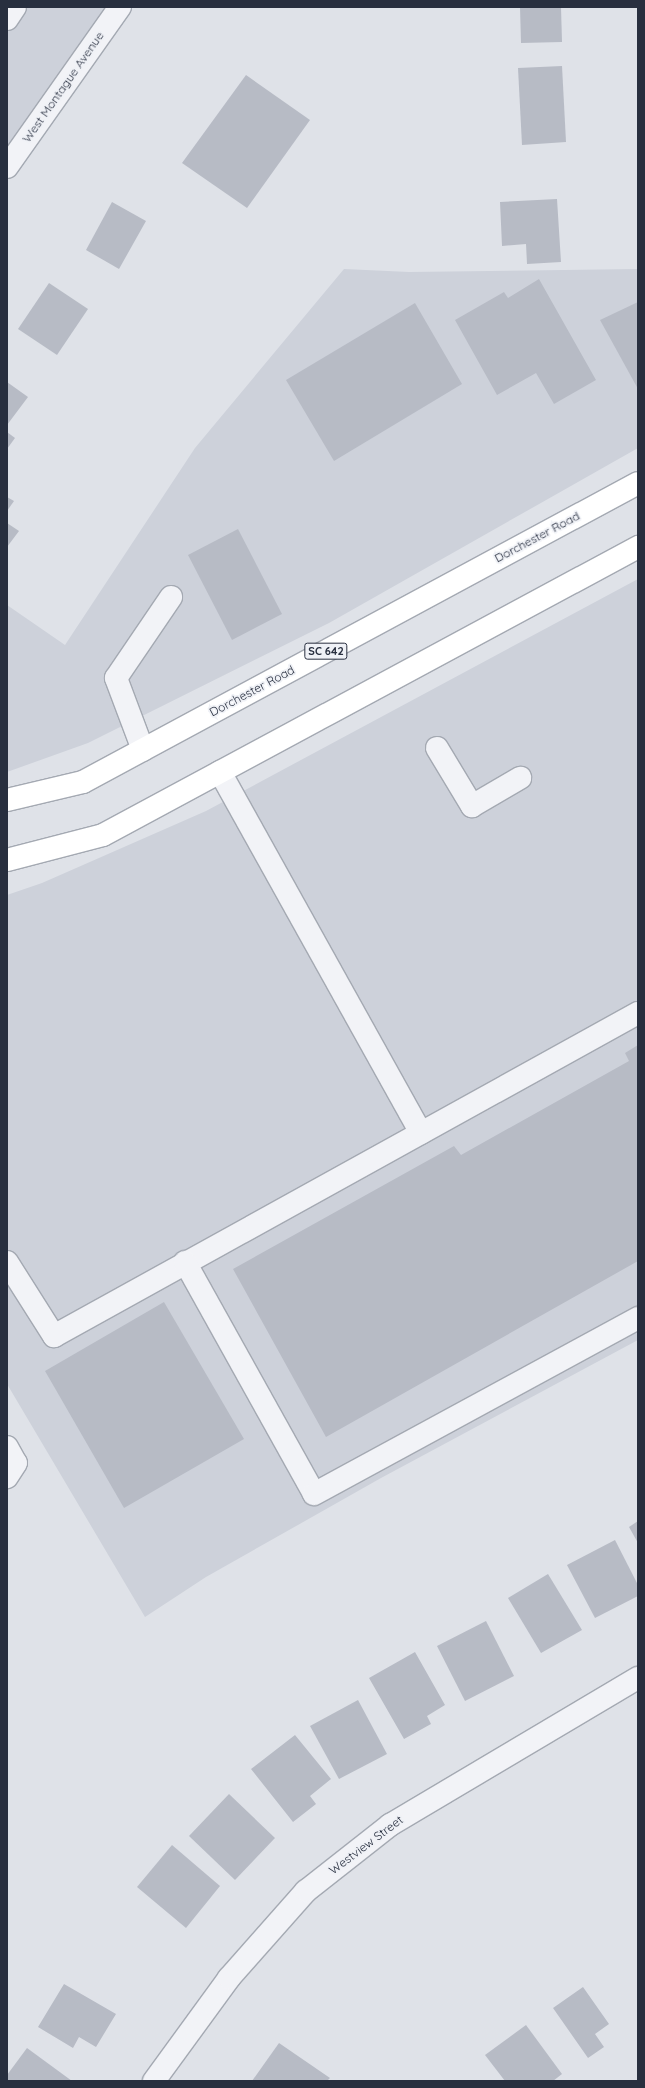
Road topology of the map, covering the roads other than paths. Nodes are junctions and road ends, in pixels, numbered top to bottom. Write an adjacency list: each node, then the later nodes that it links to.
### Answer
1 (15, 7): 3 (street)
2 (120, 7): 4 (street, West Montague Avenue)
3 (7, 19)
4 (11, 154)
5 (638, 483): 9 (main road, Dorchester Road / SC 642)
6 (638, 547): 10 (main road)
7 (171, 597): 9 (street)
8 (437, 748): 11 (street)
9 (144, 750): 12 (main road, Dorchester Road / SC 642)
10 (220, 772): 13 (main road); 15 (street)
11 (520, 778)
12 (7, 800)
13 (7, 860)
14 (638, 1013): 15 (street)
15 (421, 1133): 17 (street)
16 (7, 1262): 17 (street)
17 (185, 1262): 18 (street)
18 (638, 1318)
19 (7, 1447): 20 (street)
20 (7, 1477)
21 (638, 1678): 22 (street, Westview Street)
22 (154, 2081)

